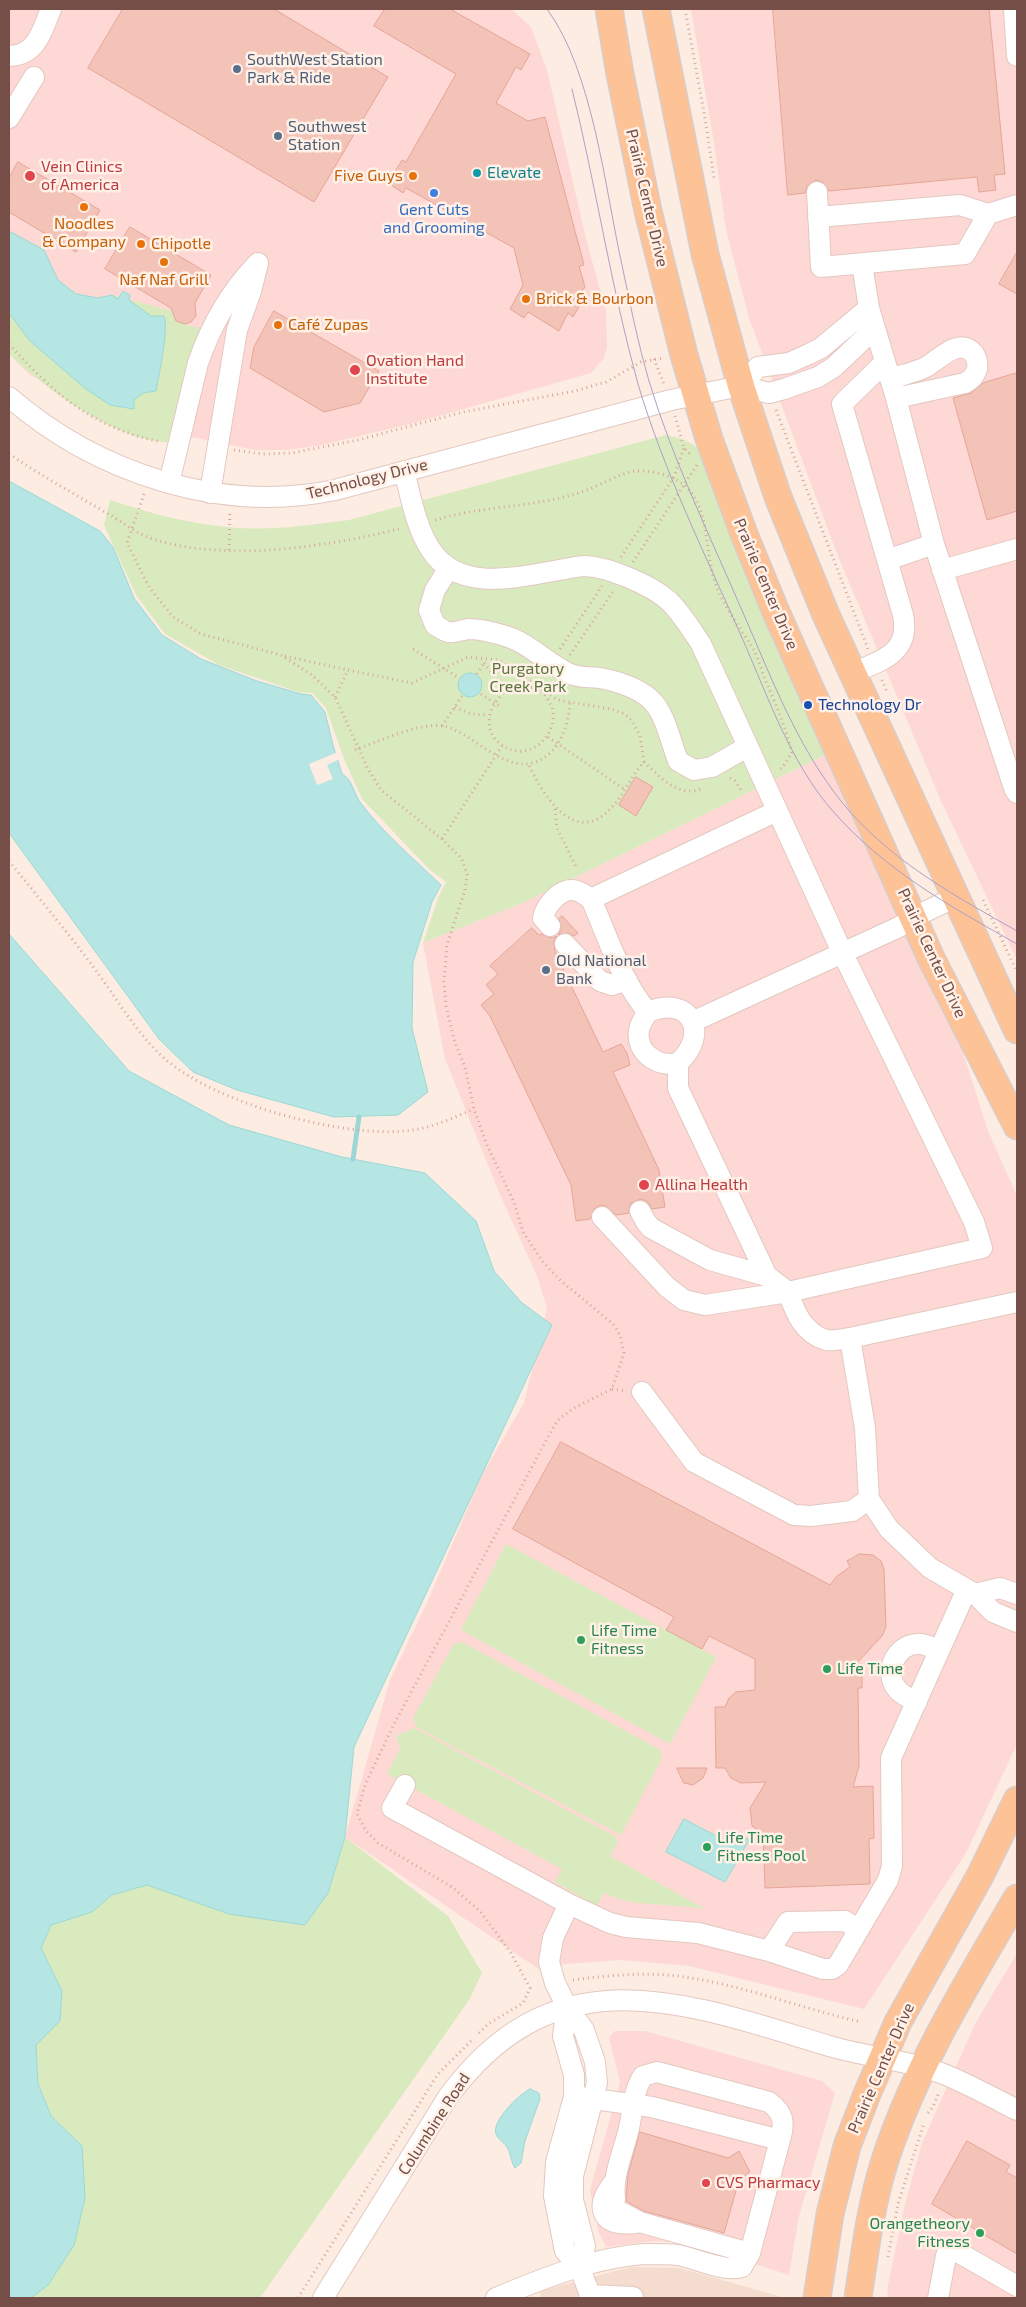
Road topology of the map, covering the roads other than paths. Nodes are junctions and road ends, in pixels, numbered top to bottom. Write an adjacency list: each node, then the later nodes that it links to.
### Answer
1 (51, 9): 5 (street)
2 (609, 9): 18 (main road, Prairie Center Drive)
3 (656, 9): 17 (main road)
4 (1014, 9): 6 (street)
5 (9, 56)
6 (1017, 56)
7 (34, 77): 8 (street)
8 (9, 118)
9 (817, 192): 12 (street)
10 (1017, 205): 11 (street)
11 (988, 214): 12 (street); 13 (street)
12 (818, 217): 13 (street)
13 (862, 264): 14 (street)
14 (868, 308): 15 (street); 17 (street)
15 (874, 328): 16 (street); 17 (street)
16 (888, 371): 20 (street); 20 (street); 26 (street)
17 (741, 386): 18 (street, Technology Drive); 29 (main road)
18 (696, 394): 21 (street, Technology Drive); 35 (main road, Prairie Center Drive)
19 (9, 397): 22 (street, Technology Drive)
20 (896, 398): 24 (street)
21 (404, 471): 23 (street, Technology Drive); 27 (street)
22 (169, 483): 23 (street, Technology Drive); 23 (street)
23 (210, 493)
24 (934, 544): 26 (street); 28 (street)
25 (1017, 549): 28 (street)
26 (887, 560): 29 (street)
27 (449, 568): 30 (street); 30 (street)
28 (942, 570): 31 (street)
29 (864, 669): 33 (main road)
30 (747, 747): 32 (street)
31 (1017, 793)
32 (777, 811): 34 (street); 38 (street)
33 (968, 896): 35 (street); 42 (main road)
34 (592, 899): 36 (street); 39 (street)
35 (914, 917): 38 (street); 44 (main road, Prairie Center Drive)
36 (550, 926)
37 (565, 944): 39 (street)
38 (843, 954): 41 (street); 48 (street)
39 (627, 980): 40 (street)
40 (648, 1012): 41 (street); 43 (street)
41 (692, 1022): 43 (street)
42 (1017, 1030)
43 (678, 1063): 47 (street)
44 (1017, 1126)
45 (640, 1211): 47 (street)
46 (602, 1217): 48 (street)
47 (767, 1276): 48 (street)
48 (788, 1292): 50 (street)
49 (1017, 1302): 50 (street)
50 (850, 1338): 52 (street)
51 (642, 1392): 52 (street)
52 (869, 1499): 53 (street)
53 (971, 1592): 54 (street); 55 (street); 56 (street)
54 (1017, 1594)
55 (1017, 1622)
56 (940, 1651): 57 (street); 57 (street)
57 (917, 1702): 62 (street)
58 (405, 1785): 61 (street)
59 (1017, 1800): 65 (main road, Prairie Center Drive)
60 (1017, 1898): 66 (main road)
61 (569, 1904): 63 (street); 64 (street)
62 (858, 1930): 63 (street); 63 (street)
63 (769, 1951)
64 (567, 2007): 65 (street, Columbine Road); 67 (street); 78 (street, Columbine Road)
65 (884, 2058): 66 (street, Columbine Road); 80 (main road, Prairie Center Drive)
66 (921, 2067): 69 (street, Columbine Road); 81 (main road)
67 (584, 2098): 68 (street); 74 (street)
68 (633, 2104): 70 (street); 70 (street); 71 (street)
69 (1017, 2110)
70 (780, 2140): 73 (street)
71 (617, 2197): 72 (street); 72 (street)
72 (640, 2222): 73 (street)
73 (750, 2252): 74 (street)
74 (580, 2268): 76 (street); 79 (street)
75 (1017, 2286): 82 (street)
76 (589, 2297): 77 (street)
77 (633, 2297)
78 (323, 2298)
79 (496, 2298)
80 (817, 2298)
81 (858, 2298)
82 (938, 2298)

